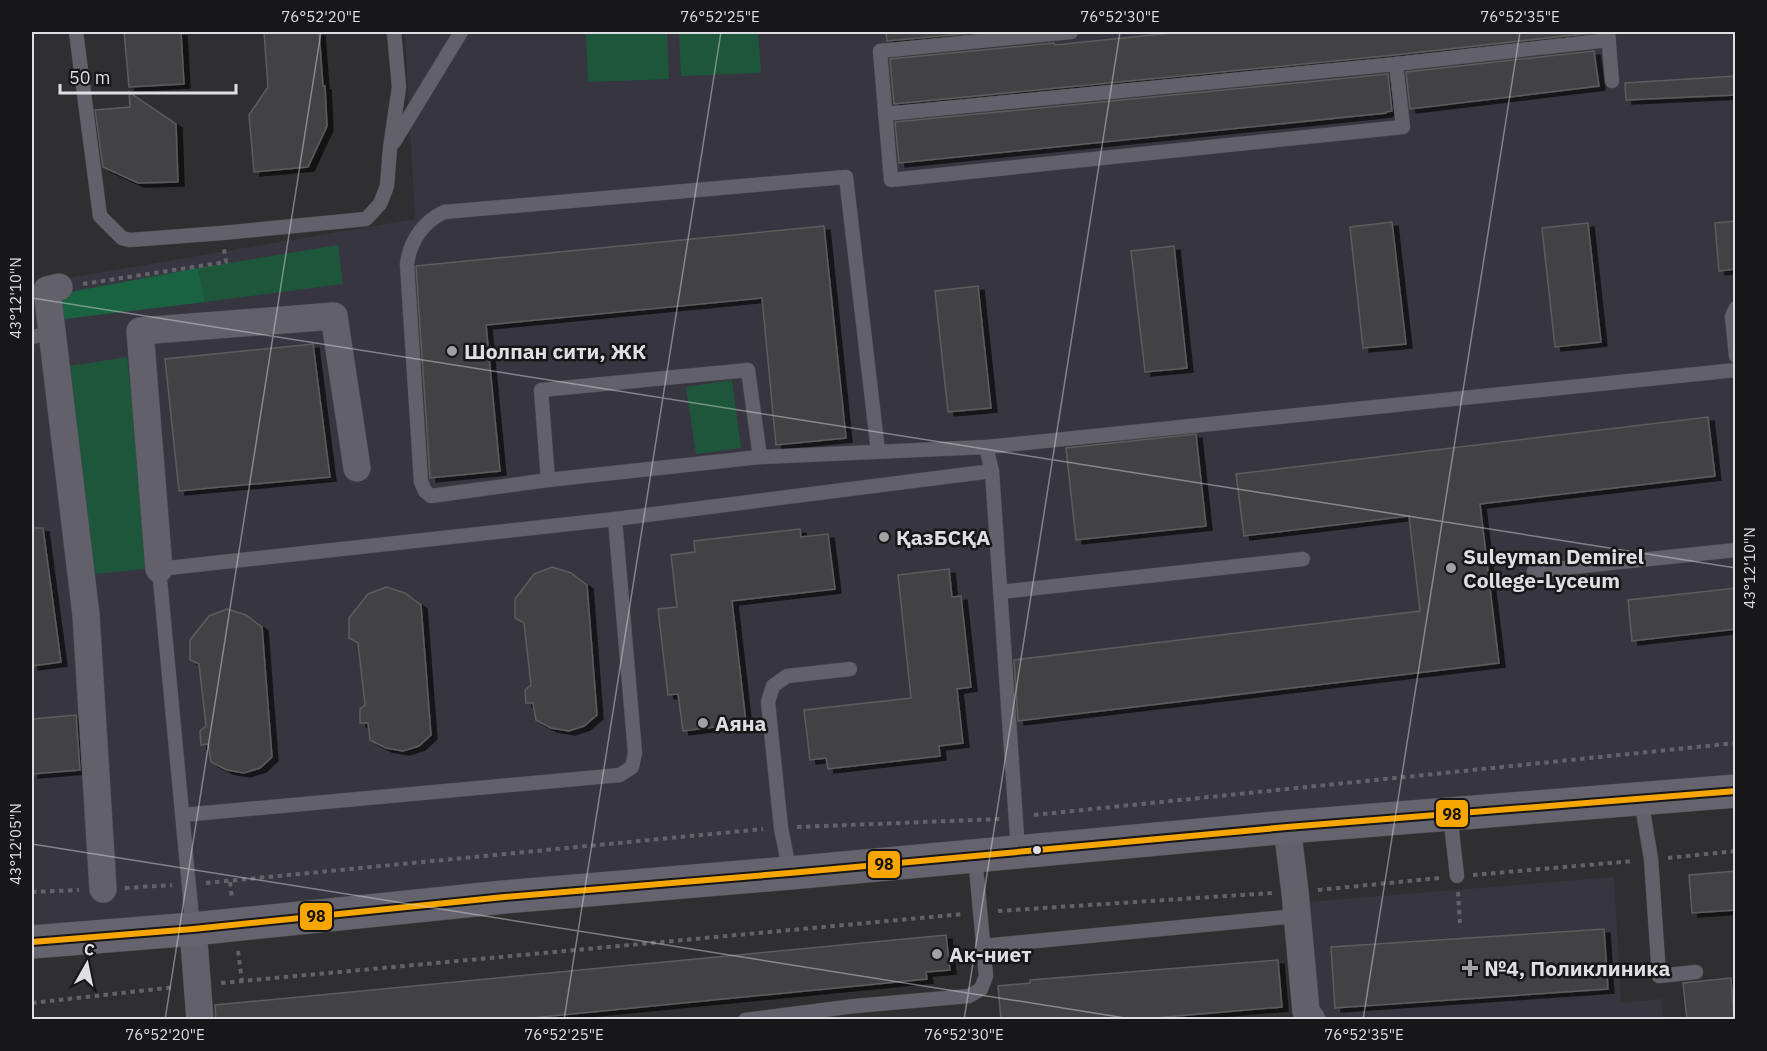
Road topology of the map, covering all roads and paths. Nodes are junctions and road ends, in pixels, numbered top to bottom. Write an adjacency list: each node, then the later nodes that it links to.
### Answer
1 (76, 32): 10 (lane)
2 (394, 32): 9 (lane)
3 (461, 32): 9 (lane)
4 (1071, 32): 8 (lane)
5 (1608, 36): 6 (lane); 7 (lane)
6 (1396, 64): 8 (lane); 8 (lane)
7 (1612, 81)
8 (885, 114)
9 (390, 148): 10 (lane)
10 (222, 233): 11 (path)
11 (59, 287): 13 (street)
12 (1736, 308): 14 (lane)
13 (47, 334): 44 (street)
14 (1736, 356)
15 (1736, 370): 16 (lane)
16 (986, 447): 17 (lane); 20 (lane)
17 (878, 451): 18 (lane); 21 (lane)
18 (760, 457): 21 (lane); 21 (lane)
19 (357, 468): 25 (street)
20 (992, 471): 22 (lane); 27 (lane)
21 (548, 480)
22 (615, 519): 25 (lane); 33 (lane)
23 (1736, 550): 26 (lane)
24 (1304, 559): 27 (lane)
25 (159, 569): 33 (lane)
26 (1534, 571)
27 (1000, 592): 34 (lane)
28 (850, 669): 36 (lane)
29 (1736, 743): 34 (path)
30 (1736, 791): 31 (street)
31 (1641, 799): 32 (street); 40 (lane)
32 (1450, 814): 35 (street); 42 (lane)
33 (182, 815): 43 (lane)
34 (1016, 817): 36 (path); 37 (lane)
35 (1287, 827): 37 (street); 46 (street)
36 (781, 828): 41 (lane); 43 (path)
37 (1018, 851): 39 (street)
38 (1736, 851): 40 (path)
39 (975, 856): 41 (street); 47 (lane)
40 (1651, 859): 42 (path); 52 (lane)
41 (790, 873): 49 (street)
42 (1457, 876): 46 (path); 48 (path)
43 (189, 885): 44 (path); 49 (lane)
44 (103, 889): 45 (path)
45 (32, 892)
46 (1296, 904): 47 (path); 51 (lane); 58 (street)
47 (980, 913): 51 (lane); 53 (path)
48 (1460, 923)
49 (193, 929): 50 (street); 53 (street)
50 (32, 942)
51 (983, 946): 55 (lane)
52 (1696, 972)
53 (197, 985): 54 (path); 56 (street)
54 (32, 1003)
55 (855, 1013): 57 (lane)
56 (200, 1020)
57 (745, 1020)
58 (1312, 1020)

